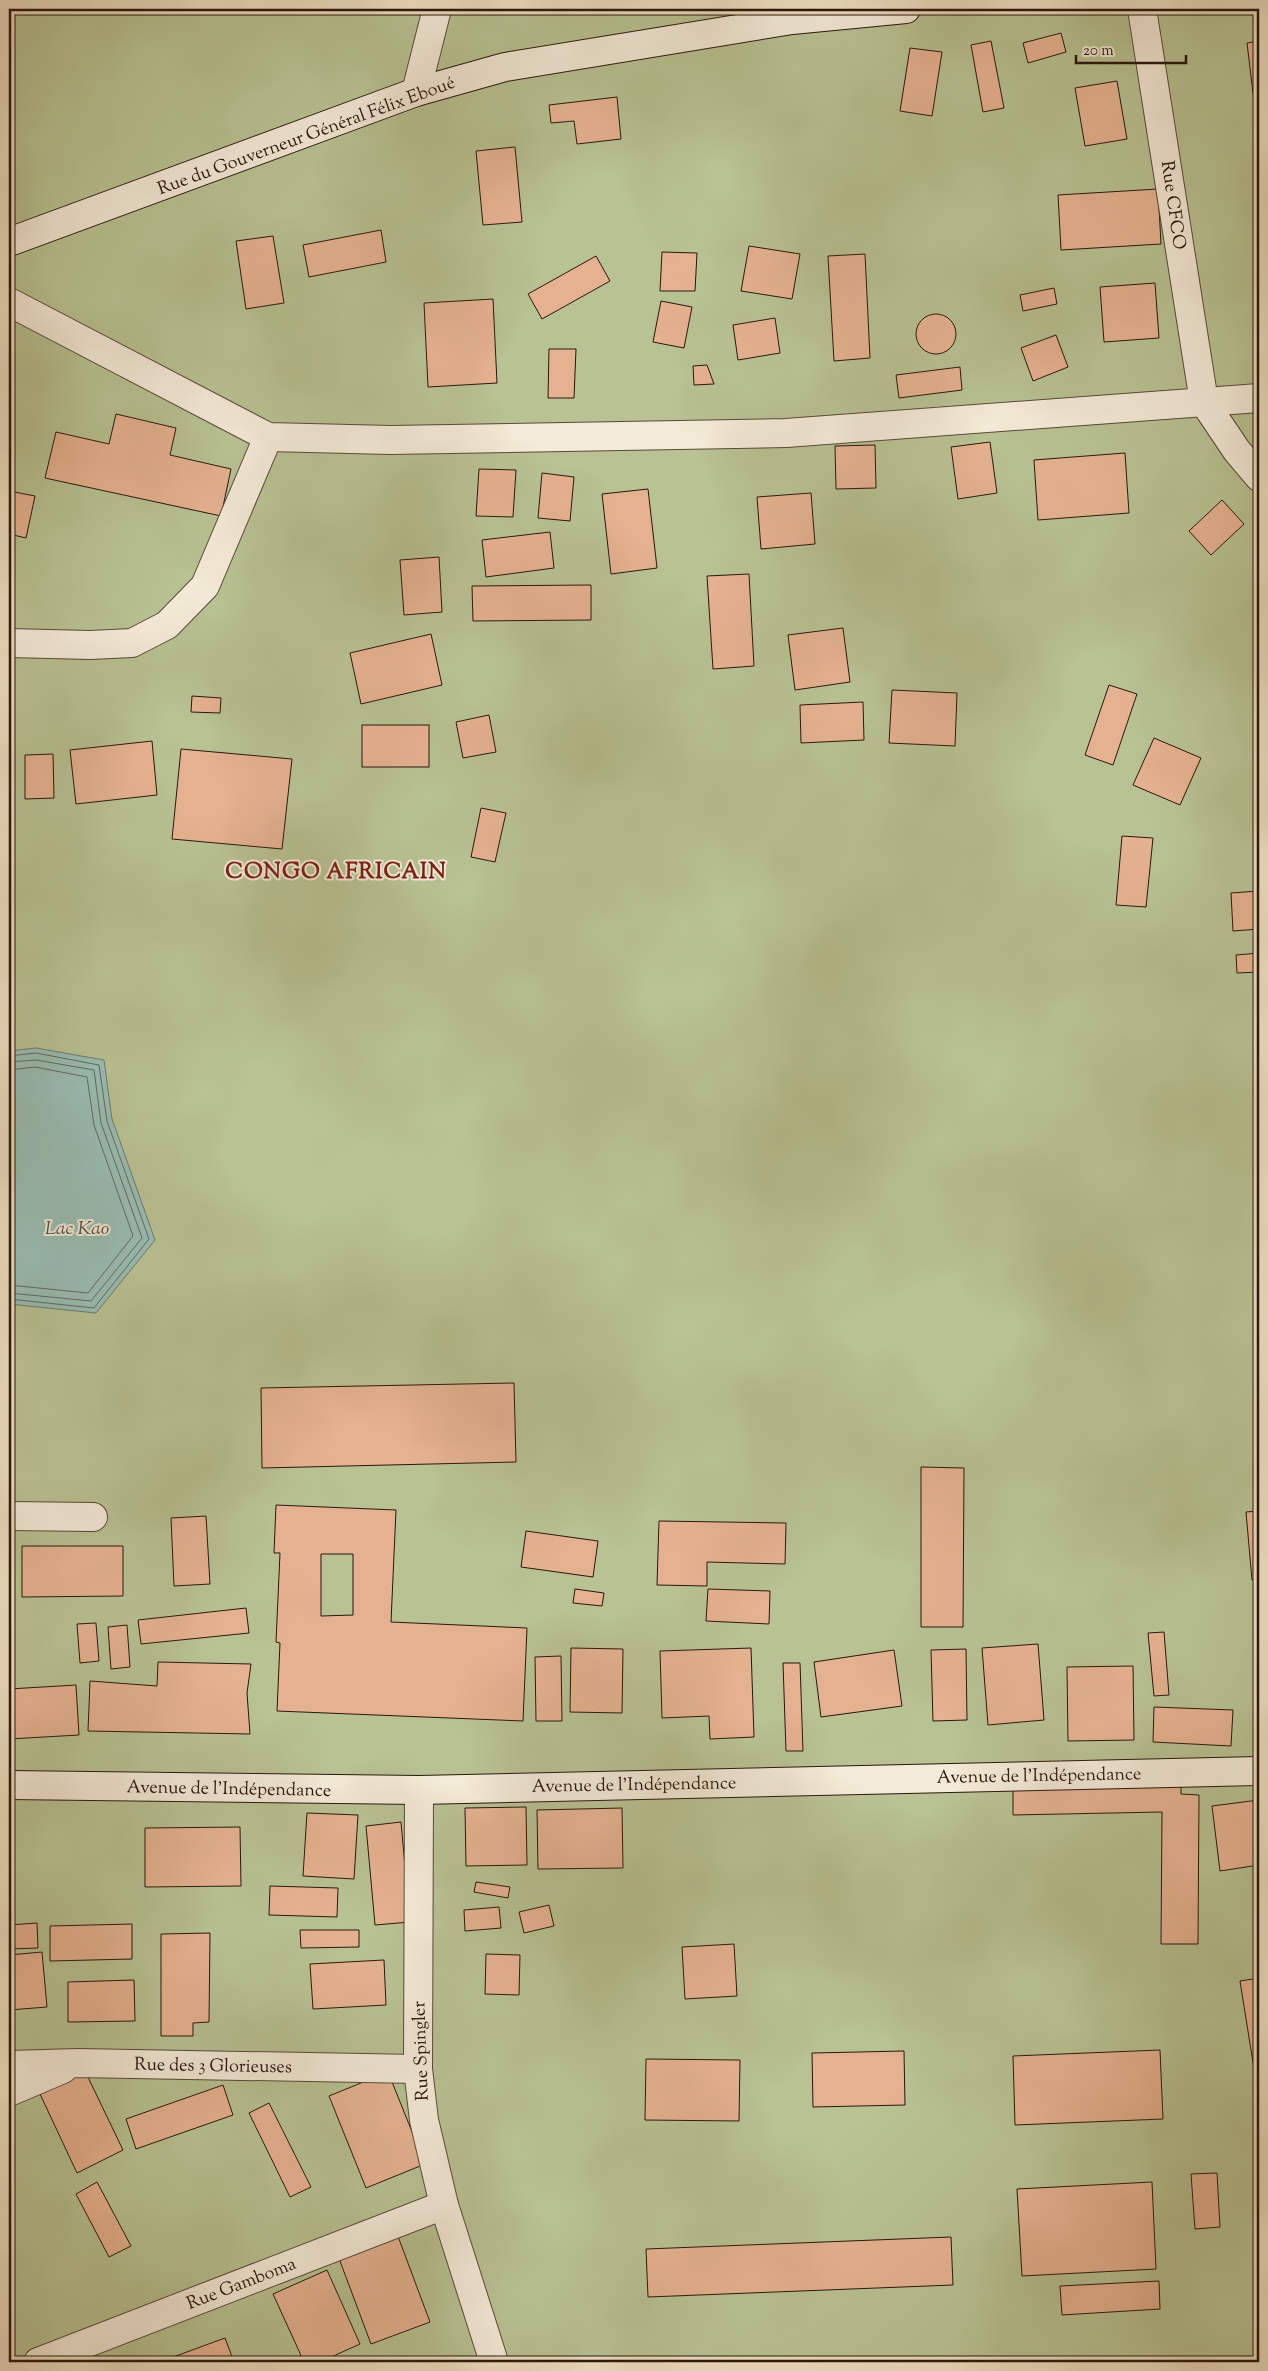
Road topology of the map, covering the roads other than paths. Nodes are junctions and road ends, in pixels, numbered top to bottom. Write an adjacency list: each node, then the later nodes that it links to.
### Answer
1 (437, 9): 4 (street)
2 (906, 9): 4 (street, Rue du Gouverneur Général Félix Eboué)
3 (1142, 9): 8 (street, Rue CFCO)
4 (416, 92): 5 (street, Rue du Gouverneur Général Félix Eboué)
5 (9, 242)
6 (9, 302): 9 (street)
7 (1259, 398): 8 (street)
8 (1204, 402): 9 (street); 10 (street)
9 (268, 437): 12 (street)
10 (1248, 454): 11 (street)
11 (1259, 477)
12 (9, 643)
13 (9, 1516): 14 (street)
14 (93, 1517)
15 (1259, 1771): 17 (street, Avenue de l'Indépendance)
16 (9, 1785): 17 (street, Avenue de l'Indépendance)
17 (419, 1790): 20 (street, Rue Spingler)
18 (78, 2063): 19 (street, Rue des 3 Glorieuses); 20 (street, Rue des 3 Glorieuses); 21 (street)
19 (9, 2064)
20 (418, 2068): 22 (street, Rue Spingler)
21 (9, 2092)
22 (444, 2204): 23 (street, Rue Gamboma); 24 (street, Rue Spingler)
23 (38, 2362)
24 (494, 2362)

